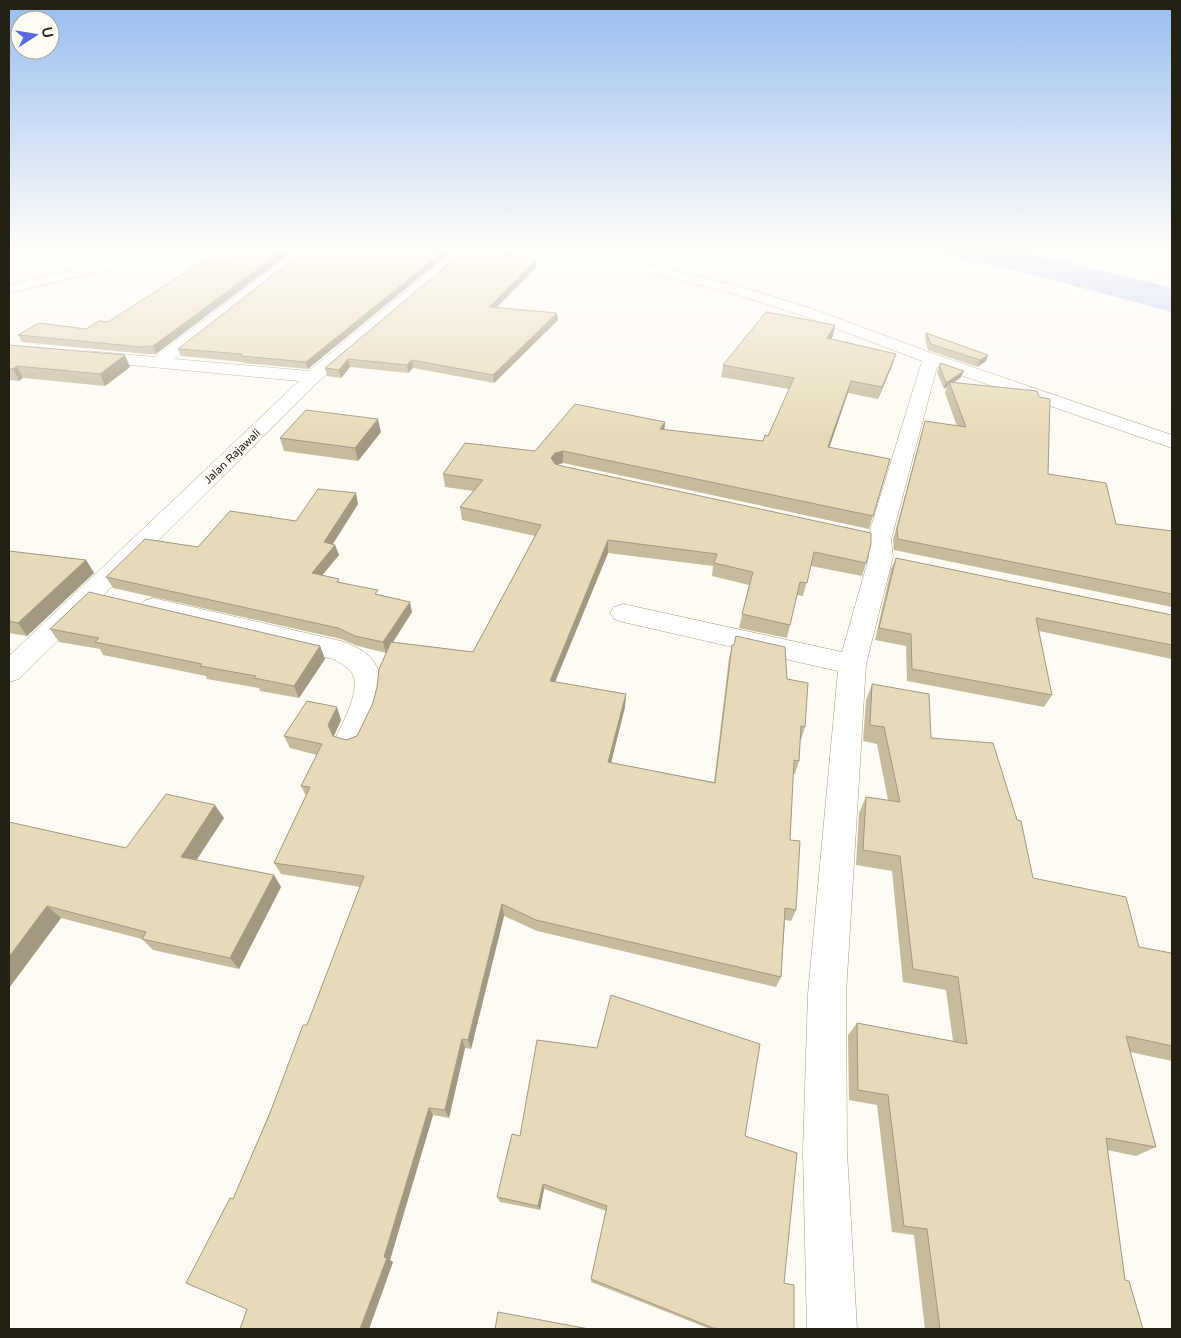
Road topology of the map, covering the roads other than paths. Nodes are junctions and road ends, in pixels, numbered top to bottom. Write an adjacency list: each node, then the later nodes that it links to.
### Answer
1 (225, 311): 6 (street)
2 (391, 311): 7 (street, Jalan Rajawali)
3 (805, 311): 5 (street)
4 (73, 354): 6 (street)
5 (931, 358): 8 (street); 11 (street)
6 (160, 362): 7 (street)
7 (313, 377): 9 (street, Jalan Rajawali)
8 (1172, 442)
9 (90, 593): 12 (street, Jalan Rajawali); 13 (street)
10 (624, 613): 11 (street)
11 (852, 664): 14 (street)
12 (9, 672)
13 (350, 739)
14 (832, 1329)

